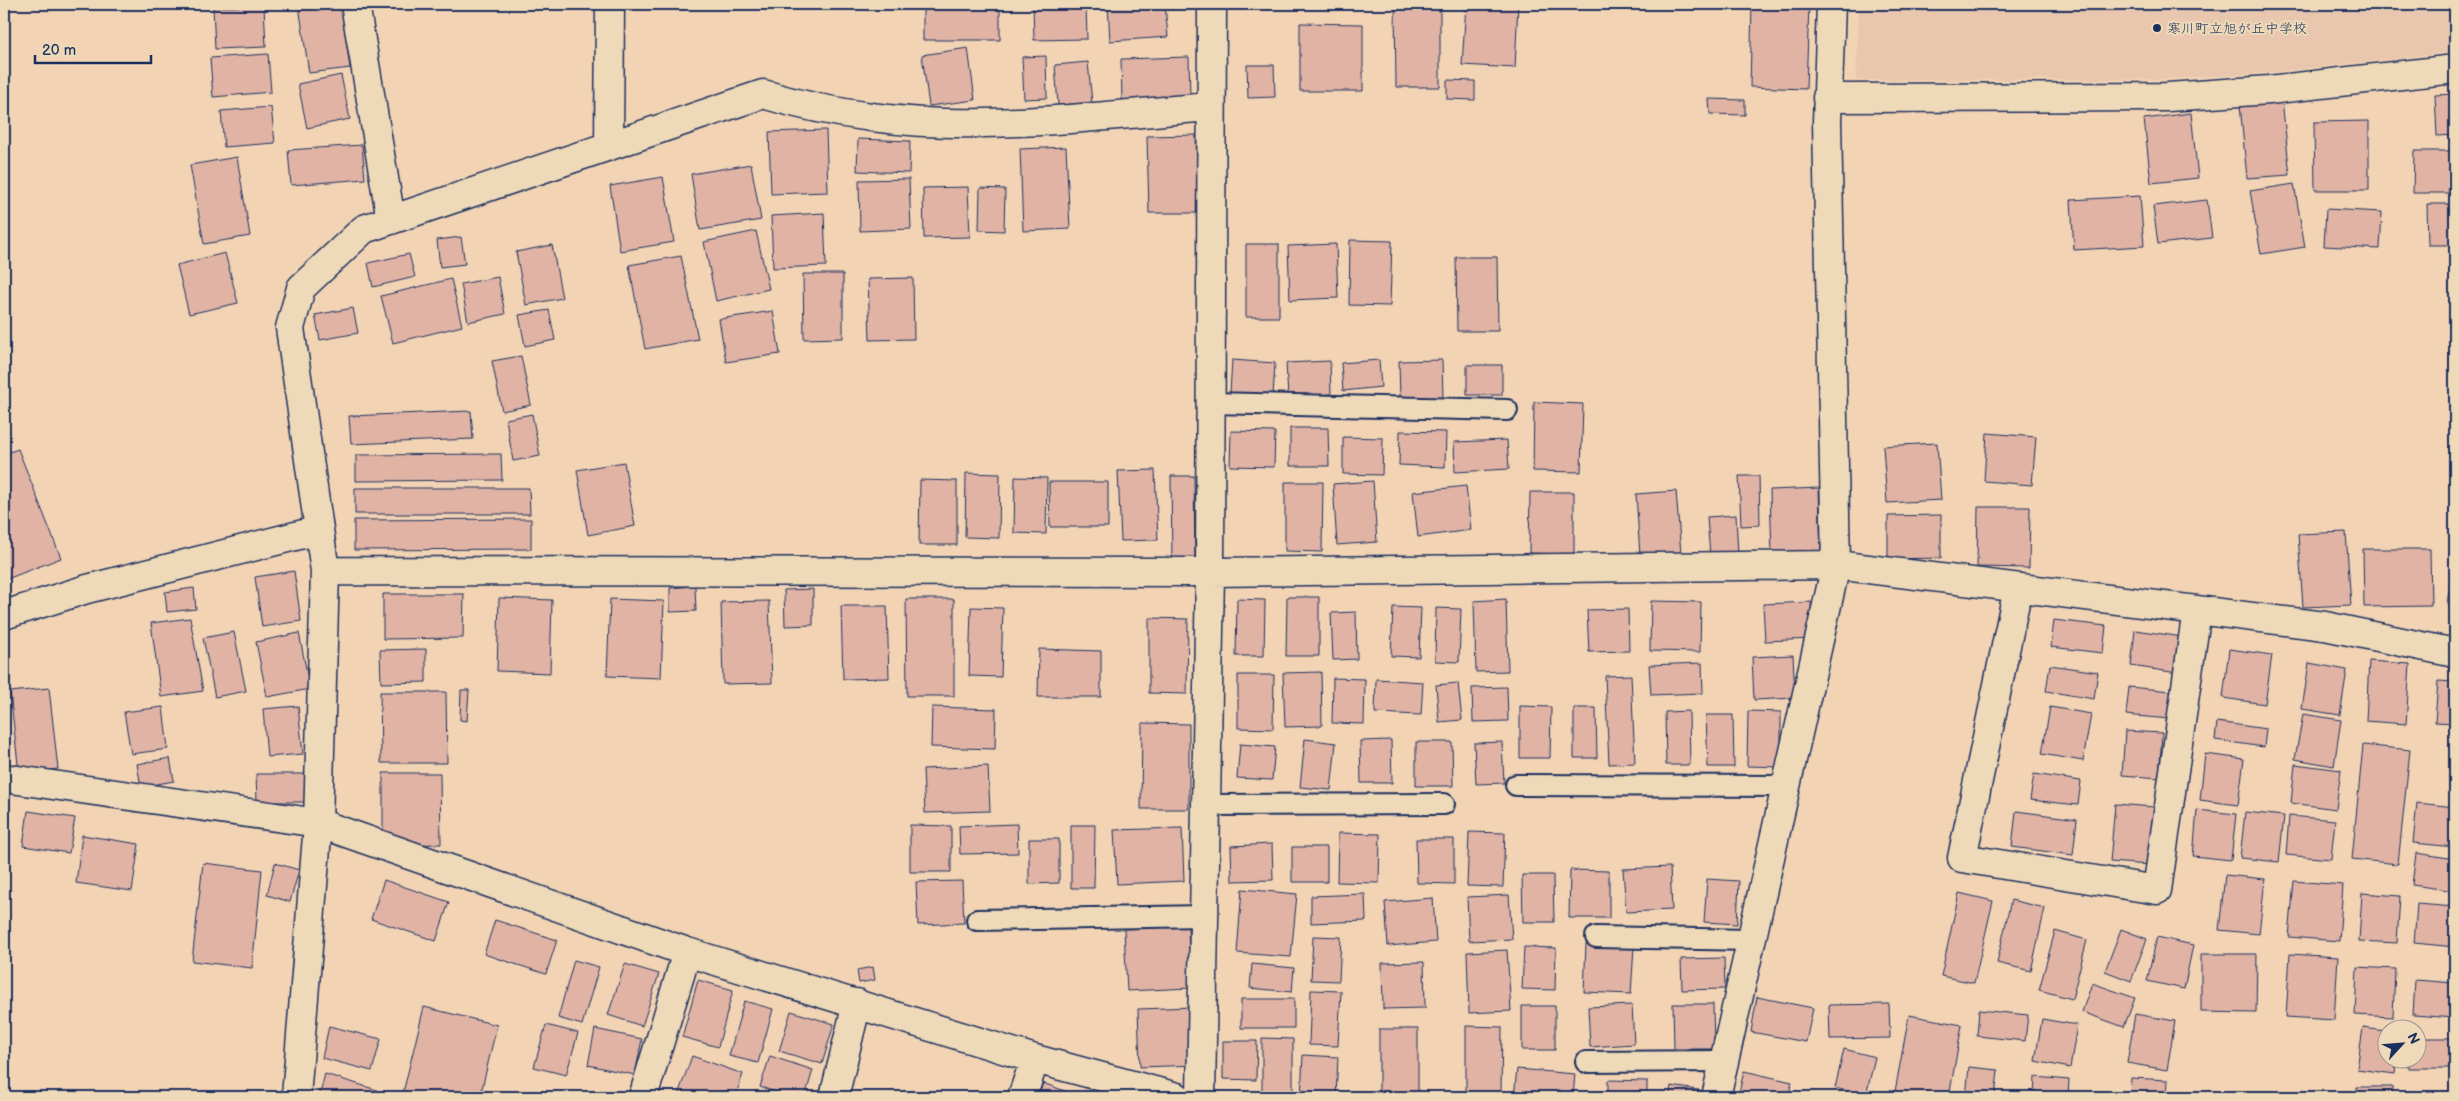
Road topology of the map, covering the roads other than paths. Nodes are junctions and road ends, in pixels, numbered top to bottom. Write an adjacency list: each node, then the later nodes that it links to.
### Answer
1 (355, 4): 9 (street)
2 (610, 4): 8 (street)
3 (1212, 4): 7 (street)
4 (1831, 4): 6 (street)
5 (2455, 69): 6 (street)
6 (1827, 98): 13 (street)
7 (1210, 107): 8 (street); 10 (street)
8 (609, 146): 9 (street)
9 (391, 220): 12 (street)
10 (1210, 402): 11 (lane); 15 (street)
11 (1508, 410)
12 (319, 530): 14 (street); 18 (street)
13 (1836, 565): 15 (street); 16 (street); 22 (street)
14 (325, 571): 15 (street); 25 (street)
15 (1210, 572): 23 (street)
16 (2018, 588): 17 (street); 17 (street)
17 (2196, 610): 19 (street)
18 (4, 615)
19 (2455, 653)
20 (4, 778): 25 (street)
21 (1516, 785): 22 (lane)
22 (1786, 786): 29 (street)
23 (1206, 804): 24 (lane); 26 (street)
24 (1444, 804)
25 (318, 823): 30 (street); 35 (street)
26 (1204, 916): 27 (lane); 40 (street)
27 (977, 920)
28 (1596, 936): 29 (lane)
29 (1751, 940): 33 (street)
30 (687, 952): 31 (street); 36 (street)
31 (857, 1003): 32 (street); 37 (street)
32 (1035, 1059): 38 (street); 39 (street)
33 (1724, 1061): 34 (lane); 41 (street)
34 (1586, 1062)
35 (296, 1097)
36 (643, 1097)
37 (834, 1097)
38 (1022, 1097)
39 (1177, 1097)
40 (1201, 1097)
41 (1716, 1097)

